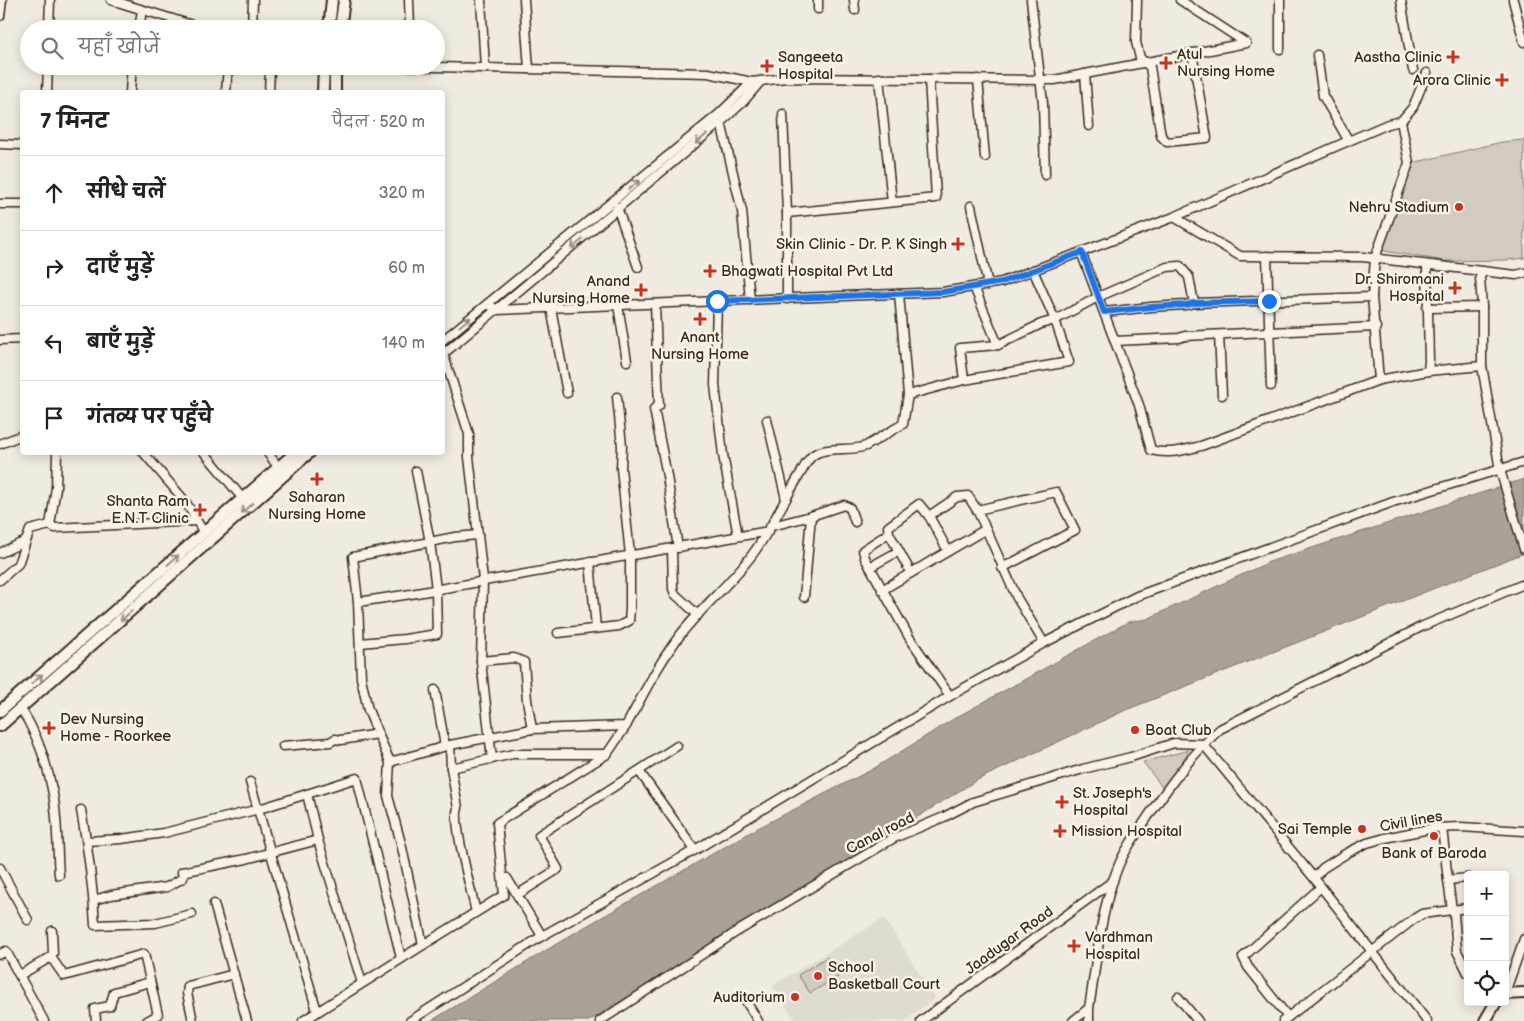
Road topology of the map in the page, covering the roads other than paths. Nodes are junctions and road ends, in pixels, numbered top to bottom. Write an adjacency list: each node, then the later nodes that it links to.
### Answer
1 (2, 0): 21 (street)
2 (50, 0): 23 (street)
3 (112, 0): 18 (street)
4 (253, 0): 26 (street)
5 (332, 0): 27 (main road)
6 (344, 0): 28 (main road)
7 (409, 0): 29 (street)
8 (481, 0): 36 (street)
9 (524, 0): 37 (street)
10 (818, 0): 19 (street)
11 (854, 0): 20 (street)
12 (1031, 0): 50 (street)
13 (1136, 0): 34 (street)
14 (1180, 0): 32 (street)
15 (1280, 0): 31 (street)
16 (1401, 0): 38 (street)
17 (1512, 0): 22 (street)
18 (136, 6): 24 (street); 25 (street)
19 (818, 9)
20 (855, 10)
21 (0, 16)
22 (1520, 19): 30 (street)
23 (49, 20)
24 (138, 20)
25 (178, 20)
26 (252, 20)
27 (330, 20)
28 (341, 20)
29 (410, 20)
30 (1524, 42)
31 (1280, 49)
32 (1192, 53): 34 (street); 34 (street)
33 (1317, 54): 63 (street)
34 (1145, 61): 40 (street)
35 (445, 67): 36 (street)
36 (485, 68): 37 (street)
37 (529, 69): 52 (street)
38 (1413, 70)
39 (1427, 73): 61 (street)
40 (1085, 74): 50 (street); 62 (street)
41 (48, 75): 53 (street)
42 (131, 75): 54 (street)
43 (227, 75): 55 (street)
44 (270, 75): 56 (street)
45 (324, 75): 57 (main road)
46 (335, 75): 58 (main road)
47 (879, 78): 48 (street); 51 (street); 69 (street)
48 (929, 79): 49 (street); 69 (street)
49 (978, 79): 50 (street); 66 (street)
50 (1041, 80): 67 (street)
51 (760, 81): 52 (street); 60 (street)
52 (752, 82): 60 (street)
53 (47, 90)
54 (130, 90)
55 (226, 90)
56 (268, 90)
57 (323, 90)
58 (335, 90)
59 (783, 114): 74 (street)
60 (720, 118): 68 (street, one-way to 60); 73 (street, one-way to 73); 90 (street)
61 (1401, 121): 63 (street); 78 (street)
62 (1089, 126)
63 (1346, 142): 75 (street)
64 (0, 144): 65 (street)
65 (20, 145)
66 (985, 157)
67 (1045, 175)
68 (615, 201): 73 (street); 94 (street)
69 (892, 202): 74 (street)
70 (0, 204): 71 (street)
71 (20, 204)
72 (971, 206): 84 (street)
73 (618, 210): 80 (street); 100 (street, one-way to 100)
74 (787, 213): 89 (street)
75 (1174, 217): 76 (street); 77 (street)
76 (1082, 252): 81 (street); 87 (street)
77 (1267, 256): 78 (street); 92 (street)
78 (1375, 258): 79 (street); 88 (street)
79 (1427, 264): 82 (street); 99 (street)
80 (638, 267)
81 (1033, 270): 84 (street); 102 (street)
82 (1482, 271): 83 (street); 97 (street)
83 (1524, 273)
84 (988, 285): 85 (street)
85 (974, 287): 86 (street); 110 (street)
86 (899, 294): 89 (street); 120 (street)
87 (1098, 297): 93 (street); 101 (street); 102 (street)
88 (1372, 297): 92 (street); 103 (street)
89 (787, 298): 90 (street)
90 (750, 300): 91 (street)
91 (717, 301): 95 (street); 149 (street)
92 (1269, 301): 93 (street); 104 (street)
93 (1194, 303): 101 (street)
94 (488, 304): 100 (street); 107 (street, one-way to 94)
95 (655, 304): 96 (street); 152 (street)
96 (618, 305): 98 (street); 113 (street)
97 (1482, 307): 99 (street); 114 (street)
98 (551, 308): 100 (street); 119 (street)
99 (1427, 308): 115 (street)
100 (497, 310): 111 (street)
101 (1104, 312): 109 (street)
102 (1055, 320): 110 (street); 116 (street)
103 (1376, 327): 104 (street); 117 (street)
104 (1268, 333): 105 (street); 118 (street)
105 (1219, 335): 109 (street); 121 (street)
106 (20, 339): 108 (street)
107 (445, 339)
108 (0, 340)
109 (1115, 341): 117 (street)
110 (998, 345): 116 (street)
111 (445, 351)
112 (445, 359): 148 (street)
113 (627, 361)
114 (1482, 366): 115 (street); 135 (street)
115 (1428, 371): 117 (street)
116 (964, 380): 120 (street)
117 (1380, 380)
118 (1271, 386)
119 (567, 393)
120 (908, 394): 137 (street)
121 (1222, 396)
122 (616, 397): 157 (street)
123 (767, 420): 137 (street)
124 (20, 437): 125 (street)
125 (0, 444)
126 (57, 455): 143 (street)
127 (147, 455): 141 (street)
128 (206, 455): 136 (street)
129 (269, 455): 133 (street)
130 (293, 455): 133 (main road)
131 (307, 455): 177 (main road, one-way to 177)
132 (1524, 462): 135 (street)
133 (279, 468): 136 (main road)
134 (416, 470): 151 (street)
135 (1500, 470): 153 (street); 173 (street)
136 (243, 499): 146 (main road)
137 (786, 499): 144 (street)
138 (977, 510): 140 (street); 145 (street); 160 (street)
139 (811, 516): 142 (street); 144 (street); 167 (street)
140 (929, 516): 147 (street); 155 (street)
141 (197, 521): 143 (street); 146 (street)
142 (855, 522)
143 (50, 526): 150 (street)
144 (771, 528): 149 (street); 169 (street)
145 (986, 529): 155 (street); 160 (street)
146 (204, 533): 178 (main road, one-way to 146)
147 (889, 533): 154 (street); 159 (street)
148 (478, 535): 151 (street); 163 (street)
149 (738, 536): 152 (street)
150 (26, 541): 156 (street); 162 (street)
151 (430, 542): 165 (street); 168 (street)
152 (675, 548): 157 (street); 169 (street)
153 (1524, 549)
154 (899, 551): 159 (street); 161 (street)
155 (948, 551): 161 (street)
156 (0, 553)
157 (630, 555): 158 (street); 170 (street)
158 (590, 562): 163 (street); 170 (street)
159 (870, 567): 166 (street)
160 (1002, 568): 173 (street)
161 (911, 573): 166 (street)
162 (0, 580)
163 (484, 580): 165 (street); 174 (street)
164 (1524, 584): 184 (street)
165 (436, 589): 168 (street); 172 (street)
166 (882, 590): 176 (street)
167 (804, 597)
168 (358, 602): 172 (street)
169 (698, 615): 180 (street)
170 (596, 628): 171 (street)
171 (558, 633)
172 (360, 642): 182 (street)
173 (1044, 643): 176 (street)
174 (482, 661): 181 (street); 183 (street)
175 (434, 690): 185 (street)
176 (950, 696): 201 (street)
177 (21, 709): 179 (main road); 204 (street)
178 (0, 710)
179 (0, 726)
180 (626, 726): 181 (street); 188 (street)
181 (532, 729): 183 (street)
182 (378, 734): 186 (street); 190 (street)
183 (490, 737): 185 (street); 189 (street)
184 (1203, 744): 206 (street); 209 (street); 248 (street, Canal road)
185 (450, 745): 190 (street); 191 (street)
186 (284, 746)
187 (677, 746): 192 (street)
188 (607, 754): 189 (street); 216 (street)
189 (492, 759): 191 (street)
190 (390, 762): 222 (street)
191 (451, 768): 216 (street)
192 (639, 771): 201 (street); 211 (street)
193 (250, 782): 195 (street)
194 (307, 794): 195 (street); 200 (street); 226 (street)
195 (259, 809): 199 (street); 202 (street)
196 (81, 810): 199 (street)
197 (1442, 828): 198 (street, Civil lines); 206 (street, Civil lines); 208 (street)
198 (1524, 831)
199 (87, 840): 212 (street)
200 (318, 840): 202 (street); 232 (street)
201 (695, 850): 220 (street)
202 (270, 852): 212 (street); 239 (street)
203 (0, 868): 218 (street)
204 (59, 875)
205 (507, 878): 211 (street)
206 (1314, 878): 210 (street)
207 (1464, 878): 208 (street)
208 (1448, 880): 215 (street)
209 (1113, 881): 238 (street); 250 (street, Jaadugar Road)
210 (1321, 887): 223 (street); 240 (street)
211 (517, 895): 220 (street)
212 (94, 900): 217 (street)
213 (214, 904): 228 (street)
214 (1464, 908): 215 (street)
215 (1452, 910): 223 (street); 227 (street)
216 (476, 912): 222 (street)
217 (192, 914)
218 (28, 920)
219 (52, 931): 225 (street)
220 (542, 936): 247 (street)
221 (1524, 939): 231 (street)
222 (423, 945): 226 (street)
223 (1371, 951): 240 (street); 254 (street)
224 (0, 954): 229 (street)
225 (52, 957): 229 (street); 230 (street)
226 (401, 958): 232 (street)
227 (1464, 965)
228 (234, 974): 244 (street); 245 (street)
229 (20, 975): 241 (street)
230 (150, 982): 242 (street); 243 (street)
231 (1509, 982)
232 (362, 983): 239 (street)
233 (1524, 993): 234 (main road)
234 (1509, 994)
235 (1178, 997): 253 (street)
236 (744, 998): 249 (street)
237 (1494, 1006): 255 (main road)
238 (1089, 1008): 251 (street); 252 (street)
239 (317, 1011): 246 (street)
240 (1285, 1019)
241 (44, 1021)
242 (96, 1021)
243 (147, 1021)
244 (193, 1021)
245 (247, 1021)
246 (303, 1021)
247 (410, 1021)
248 (600, 1021)
249 (758, 1021)
250 (921, 1021)
251 (1073, 1021)
252 (1089, 1021)
253 (1198, 1021)
254 (1427, 1021)
255 (1485, 1021)

